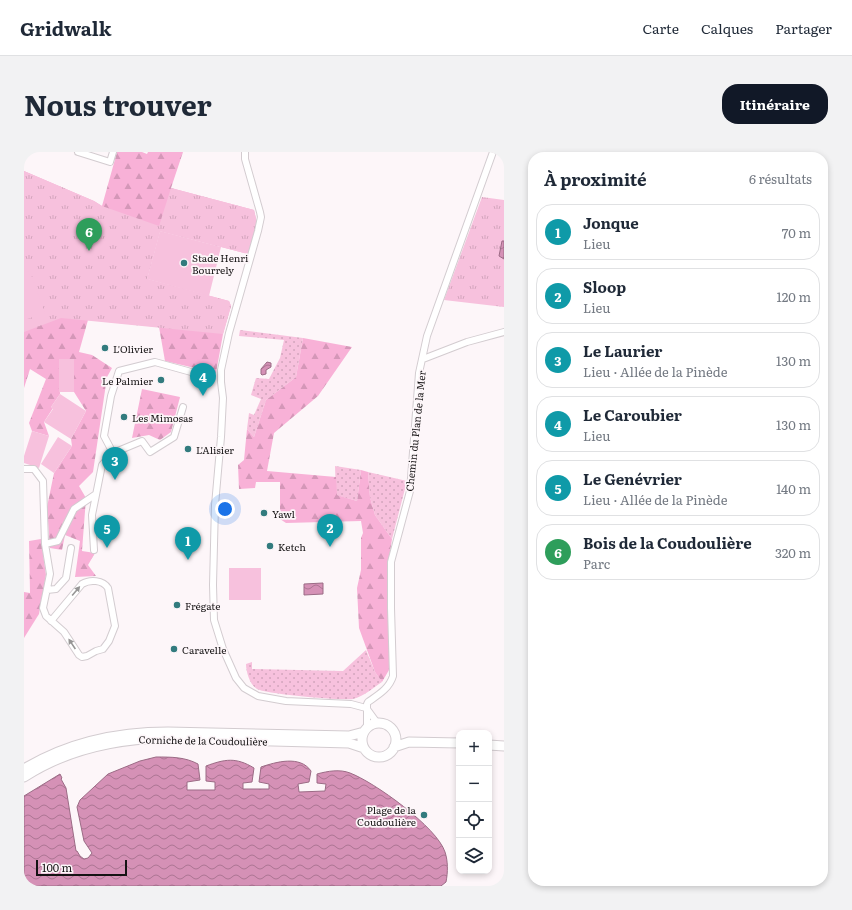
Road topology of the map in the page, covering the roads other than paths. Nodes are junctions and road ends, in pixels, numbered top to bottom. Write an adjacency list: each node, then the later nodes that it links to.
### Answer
1 (78, 152): 2 (street)
2 (112, 152)
3 (245, 152): 17 (street)
4 (493, 152): 6 (street, Chemin du Plan de la Mer)
5 (504, 332): 6 (street)
6 (423, 359): 17 (street, Chemin du Plan de la Mer)
7 (202, 375): 9 (street)
8 (183, 407): 9 (street)
9 (114, 453): 11 (street)
10 (24, 470): 12 (street)
11 (96, 494): 12 (street); 14 (street)
12 (45, 544): 15 (street)
13 (71, 548): 15 (street)
14 (94, 550)
15 (47, 590): 16 (street)
16 (51, 621): 16 (street, one-way to 16)
17 (366, 708): 18 (street); 19 (street)
18 (380, 724): 19 (main road); 20 (main road)
19 (366, 731): 25 (main road); 27 (main road, Corniche de la Coudoulière)
20 (394, 734): 21 (main road); 26 (main road)
21 (409, 742): 22 (main road); 26 (main road)
22 (456, 743)
23 (492, 745): 24 (main road)
24 (504, 746)
25 (364, 748): 26 (main road); 28 (main road, Corniche de la Coudoulière)
26 (394, 748)
27 (24, 769)
28 (24, 777)

